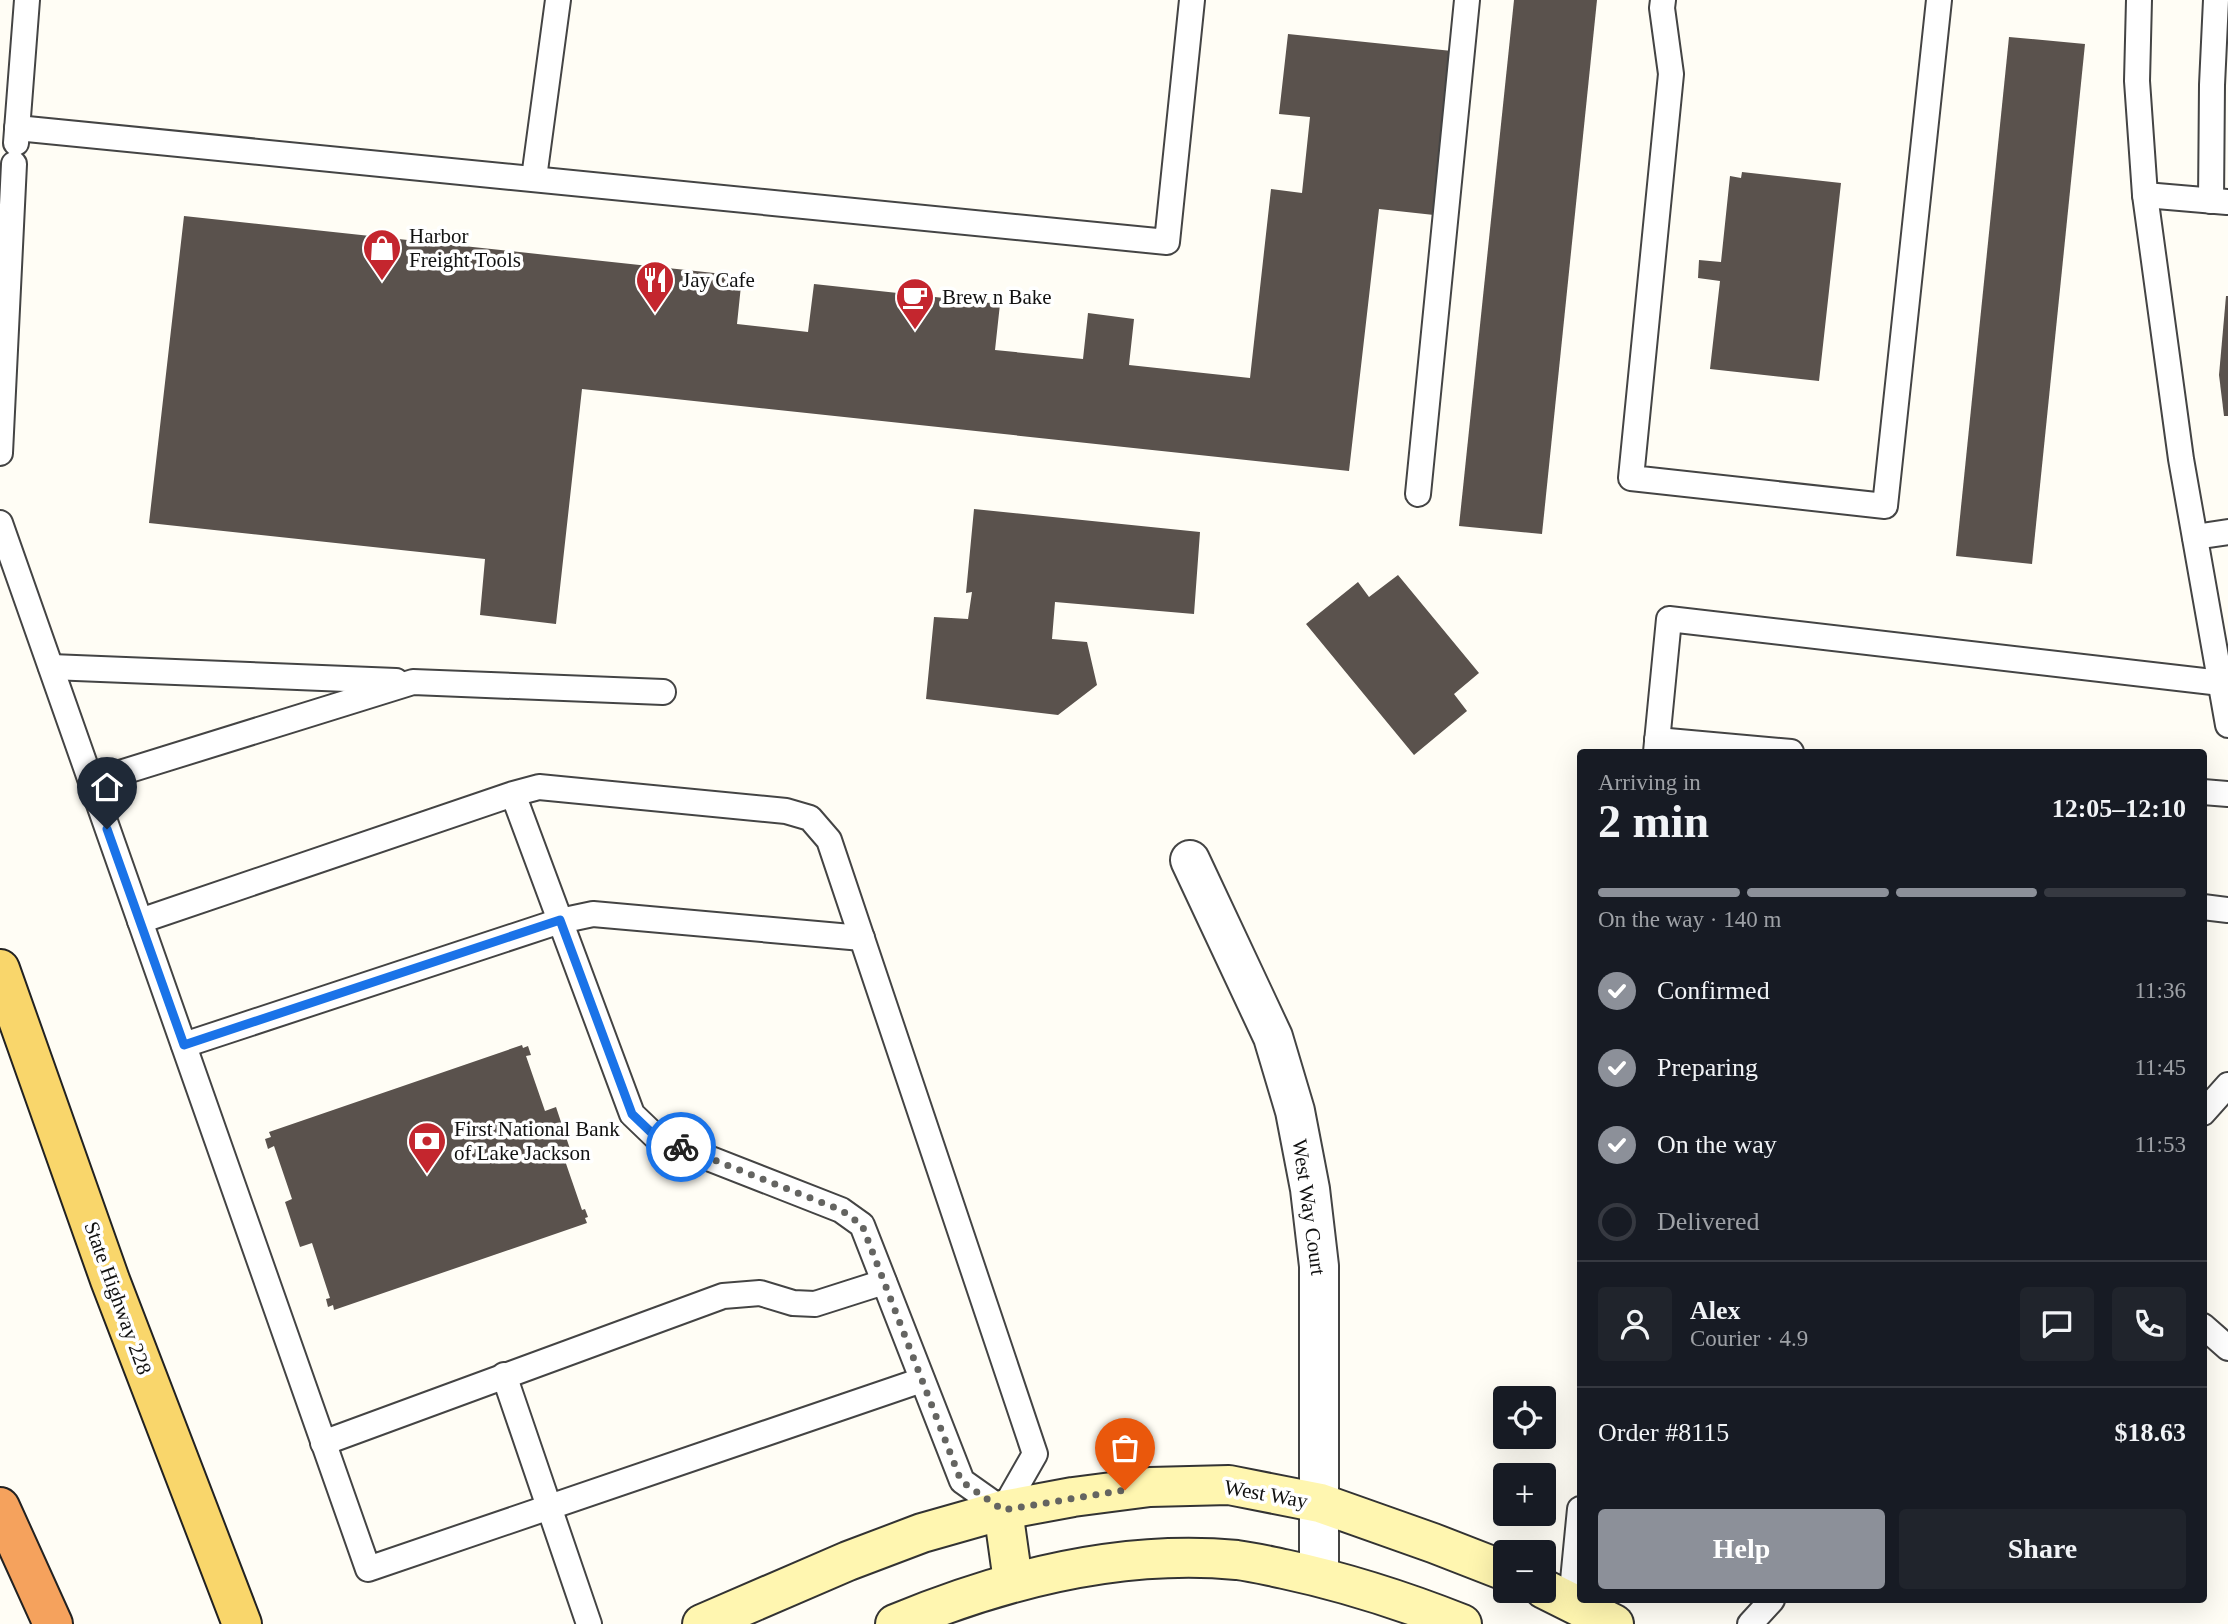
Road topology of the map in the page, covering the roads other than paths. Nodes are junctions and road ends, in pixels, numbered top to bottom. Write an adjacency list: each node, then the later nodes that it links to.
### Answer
1 (27, 0): 10 (lane)
2 (558, 0): 12 (lane)
3 (1192, 0): 12 (lane)
4 (1467, 0): 16 (lane)
5 (1663, 0): 6 (lane)
6 (1939, 0)
7 (2139, 0): 13 (lane)
8 (2216, 0): 9 (lane)
9 (2220, 86): 14 (lane)
10 (17, 128): 11 (lane); 12 (lane)
11 (7, 164): 15 (lane)
12 (534, 178)
13 (2145, 195): 14 (lane); 19 (lane)
14 (2220, 202)
15 (0, 453)
16 (1418, 494)
17 (0, 523): 20 (lane)
18 (2228, 532): 19 (lane)
19 (2195, 537): 22 (lane)
20 (51, 667): 21 (lane); 27 (lane)
21 (413, 682): 23 (lane); 27 (lane)
22 (2224, 682): 24 (lane); 25 (lane)
23 (663, 692)
24 (2228, 725)
25 (1656, 746): 26 (lane)
26 (1724, 749)
27 (91, 782): 35 (lane)
28 (2207, 792): 30 (lane)
29 (513, 794): 34 (lane); 35 (lane); 36 (lane)
30 (2228, 794)
31 (1190, 860): 47 (street, West Way Court)
32 (2207, 907): 33 (lane)
33 (2228, 910)
34 (560, 920): 36 (lane); 38 (lane); 41 (lane)
35 (140, 921): 38 (lane)
36 (862, 938): 50 (lane)
37 (0, 969): 59 (main road, State Highway 228)
38 (184, 1045): 46 (lane)
39 (2228, 1085): 40 (lane)
40 (2207, 1109)
41 (884, 1282): 44 (lane); 45 (lane)
42 (2207, 1330): 43 (lane)
43 (2228, 1348)
44 (504, 1375): 46 (lane); 48 (lane)
45 (922, 1380): 48 (lane); 50 (lane)
46 (323, 1443): 48 (lane)
47 (1320, 1503): 50 (street, West Way); 52 (street, West Way); 53 (street, West Way Court)
48 (548, 1506): 60 (lane)
49 (0, 1507): 58 (highway)
50 (1003, 1510): 54 (street); 61 (street, West Way)
51 (1577, 1523): 56 (lane)
52 (1493, 1566)
53 (1320, 1576): 54 (street); 62 (street)
54 (1013, 1581): 57 (street)
55 (1769, 1603): 64 (lane)
56 (1559, 1605): 63 (street)
57 (920, 1619)
58 (53, 1624)
59 (242, 1624)
60 (589, 1624)
61 (702, 1624)
62 (1462, 1624)
63 (1614, 1624)
64 (1750, 1624)

